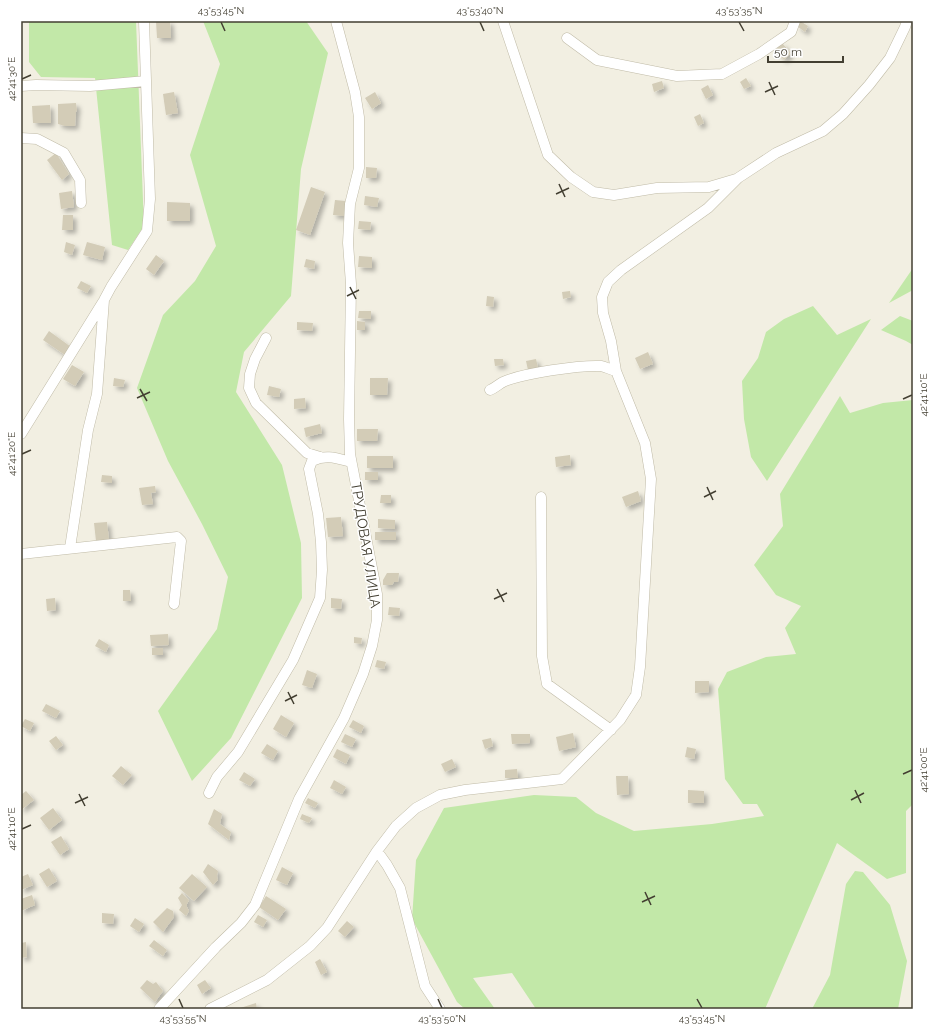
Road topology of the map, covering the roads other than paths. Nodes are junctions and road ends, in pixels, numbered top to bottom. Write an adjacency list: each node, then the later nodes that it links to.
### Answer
1 (144, 21): 7 (street)
2 (336, 21): 18 (street, ТРУДОВАЯ УЛИЦА)
3 (503, 21): 10 (street)
4 (795, 21): 6 (street)
5 (906, 21): 10 (street)
6 (567, 38)
7 (146, 81): 8 (street); 12 (street)
8 (21, 86)
9 (21, 138): 11 (street)
10 (738, 178): 14 (street)
11 (81, 204)
12 (104, 300): 16 (street); 20 (street)
13 (266, 338): 17 (street)
14 (616, 371): 15 (street); 23 (street)
15 (490, 390)
16 (21, 434)
17 (320, 457): 18 (street); 24 (street)
18 (352, 462): 26 (street, ТРУДОВАЯ УЛИЦА)
19 (541, 497): 23 (street)
20 (70, 548): 21 (street); 22 (street)
21 (21, 554)
22 (174, 604)
23 (611, 730): 25 (street)
24 (209, 793)
25 (377, 851): 27 (street); 28 (street)
26 (159, 1009)
27 (210, 1009)
28 (440, 1009)

